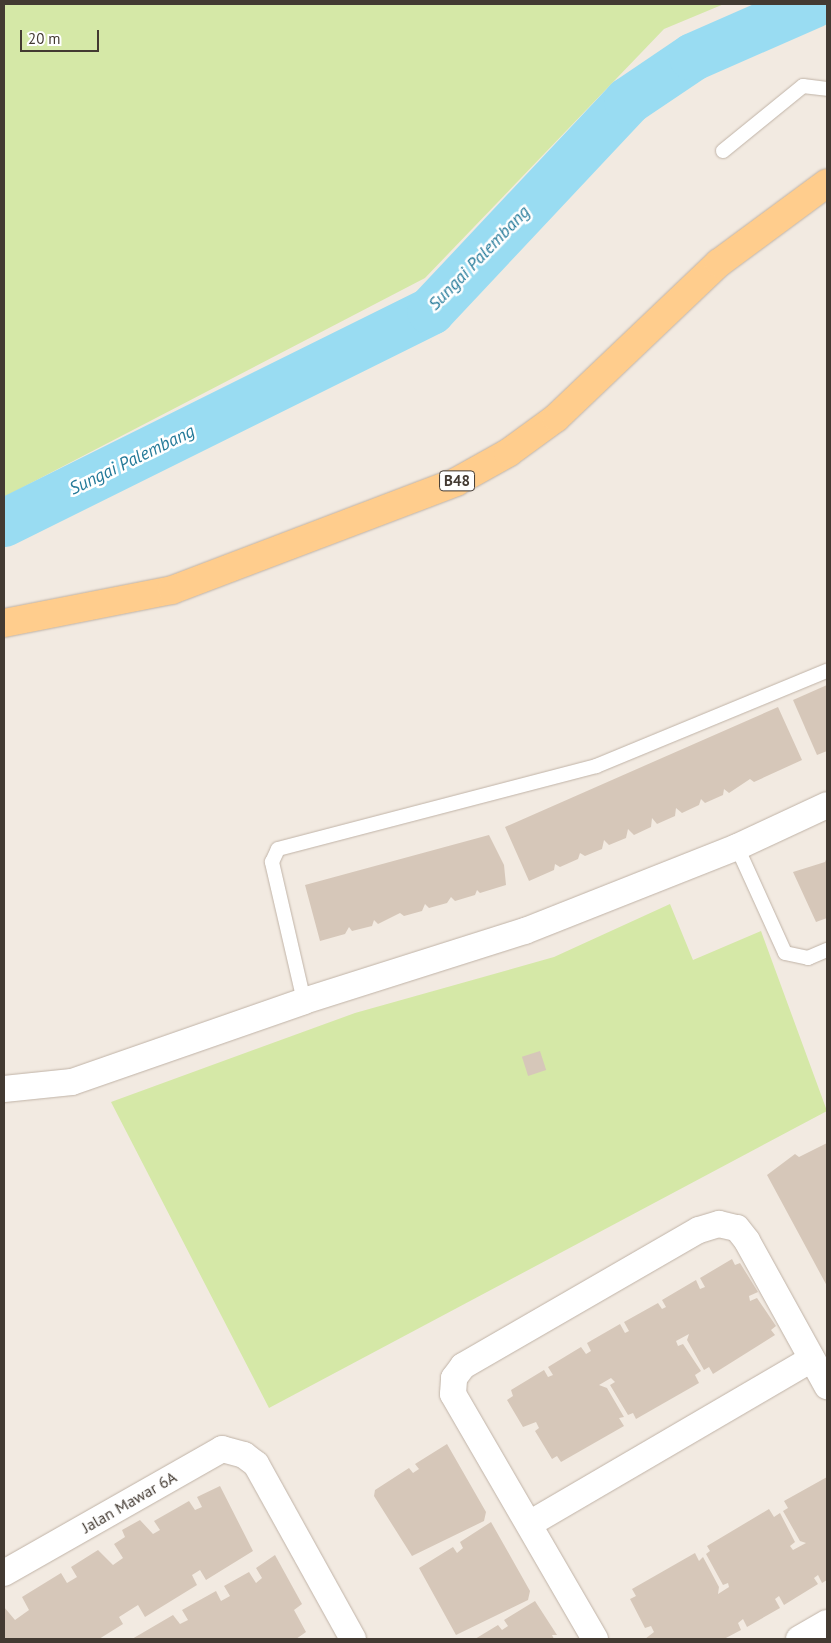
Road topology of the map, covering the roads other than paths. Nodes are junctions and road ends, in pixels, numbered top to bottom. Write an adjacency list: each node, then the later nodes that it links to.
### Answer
1 (827, 89): 2 (lane)
2 (723, 151)
3 (827, 183): 4 (main road, B48)
4 (4, 623)
5 (827, 671): 9 (lane)
6 (827, 805): 7 (street)
7 (737, 847): 8 (lane); 9 (street)
8 (827, 950)
9 (304, 1001): 10 (street)
10 (4, 1089)
11 (812, 1359): 12 (street); 13 (street); 13 (street)
12 (827, 1386)
13 (531, 1523): 17 (street)
14 (4, 1573): 16 (street, Jalan Mawar 6A)
15 (827, 1623): 18 (street)
16 (353, 1639)
17 (595, 1639)
18 (799, 1639)

